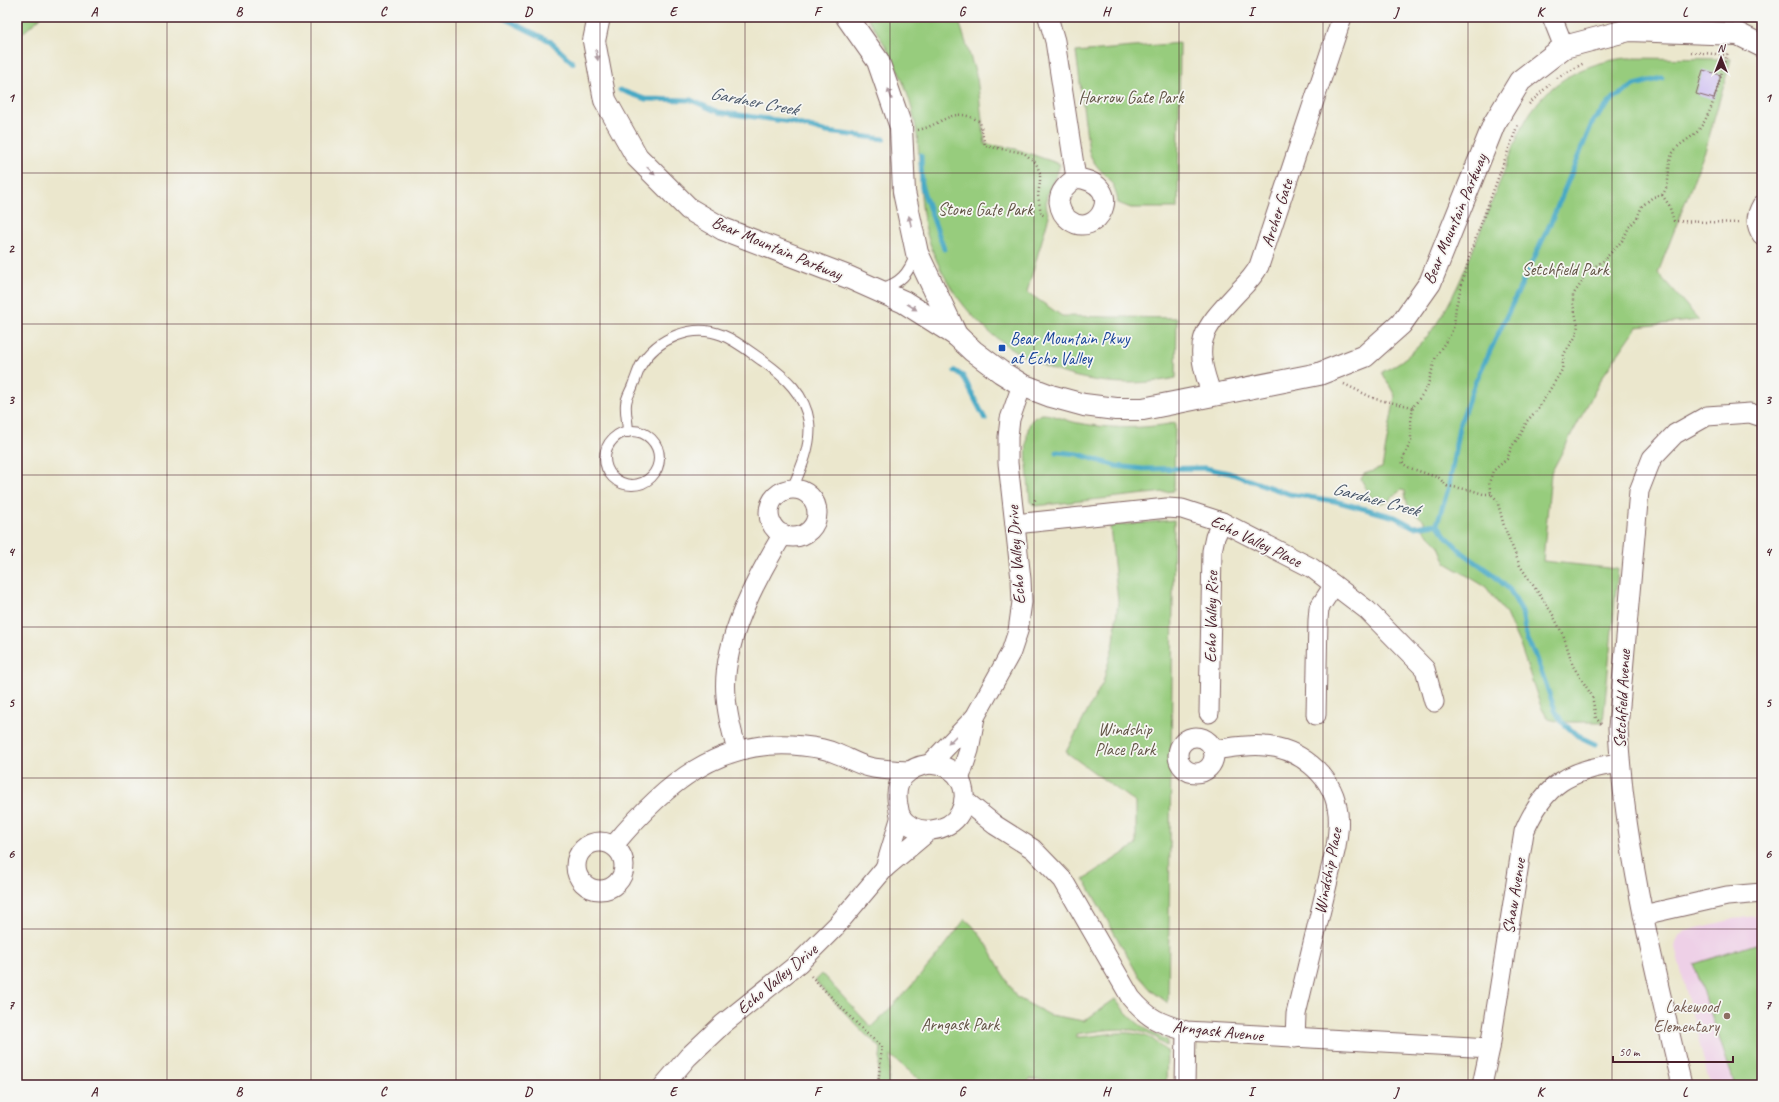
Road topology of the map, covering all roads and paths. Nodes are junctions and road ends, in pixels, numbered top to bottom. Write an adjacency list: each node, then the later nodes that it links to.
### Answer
1 (599, 17): 18 (street, Bear Mountain Parkway, one-way to 18)
2 (847, 17): 12 (street, Bear Mountain Parkway, one-way to 2)
3 (1048, 17): 13 (street)
4 (1342, 17): 22 (street, Archer Gate)
5 (1552, 17): 7 (street)
6 (1762, 46): 7 (street, Bear Mountain Parkway)
7 (1564, 47): 20 (street, Bear Mountain Parkway)
8 (1727, 55): 14 (path)
9 (1586, 62): 10 (path)
10 (1528, 105)
11 (1521, 118): 23 (path)
12 (901, 134): 15 (path); 17 (street, Bear Mountain Parkway, one-way to 12)
13 (1076, 178): 15 (street); 15 (street)
14 (1662, 195): 16 (path); 27 (path)
15 (1060, 209)
16 (1760, 220)
17 (917, 252): 18 (lane); 19 (street, Bear Mountain Parkway)
18 (876, 290): 19 (street, Bear Mountain Parkway, one-way to 19)
19 (956, 335): 21 (street, Bear Mountain Parkway)
20 (1328, 371): 22 (street, Bear Mountain Parkway); 23 (path)
21 (1022, 385): 22 (street, Bear Mountain Parkway); 29 (street, Echo Valley Drive)
22 (1212, 395)
23 (1413, 407): 27 (path)
24 (1762, 417): 39 (street, Setchfield Avenue)
25 (628, 432): 25 (lane); 26 (lane)
26 (792, 489): 30 (street); 30 (street)
27 (1492, 494): 36 (path)
28 (1222, 522): 29 (street, Echo Valley Place); 31 (street, Echo Valley Place); 33 (street, Echo Valley Rise)
29 (1015, 524): 35 (street, Echo Valley Drive)
30 (783, 534): 37 (street)
31 (1334, 585): 32 (street, Echo Valley Place); 34 (street)
32 (1434, 702)
33 (1209, 713)
34 (1316, 715)
35 (975, 717): 40 (street, Echo Valley Drive, one-way to 40); 43 (street, Echo Valley Drive)
36 (1603, 726)
37 (737, 750): 41 (street); 50 (street)
38 (1213, 750): 56 (street, Windship Place)
39 (1620, 763): 53 (street, Setchfield Avenue); 57 (street, Shaw Avenue)
40 (930, 764): 42 (street); 43 (street)
41 (869, 767): 42 (street); 44 (street)
42 (908, 771): 44 (street)
43 (960, 778): 45 (street)
44 (896, 796): 46 (street)
45 (964, 800): 47 (street); 48 (street, Arngask Avenue)
46 (901, 816): 49 (street); 51 (street, Echo Valley Drive)
47 (954, 822): 48 (street, Arngask Avenue); 49 (street)
48 (995, 825): 55 (street, Arngask Avenue)
49 (929, 831): 51 (street, Echo Valley Drive)
50 (614, 845)
51 (885, 868): 58 (street, Echo Valley Drive)
52 (1762, 892): 53 (street)
53 (1643, 916): 62 (street, Setchfield Avenue)
54 (810, 975): 59 (path)
55 (1186, 1031): 56 (street, Arngask Avenue); 60 (street)
56 (1295, 1038): 57 (street, Arngask Avenue)
57 (1490, 1048): 61 (street, Shaw Avenue)
58 (664, 1085)
59 (878, 1085)
60 (1184, 1085)
61 (1482, 1085)
62 (1682, 1085)

